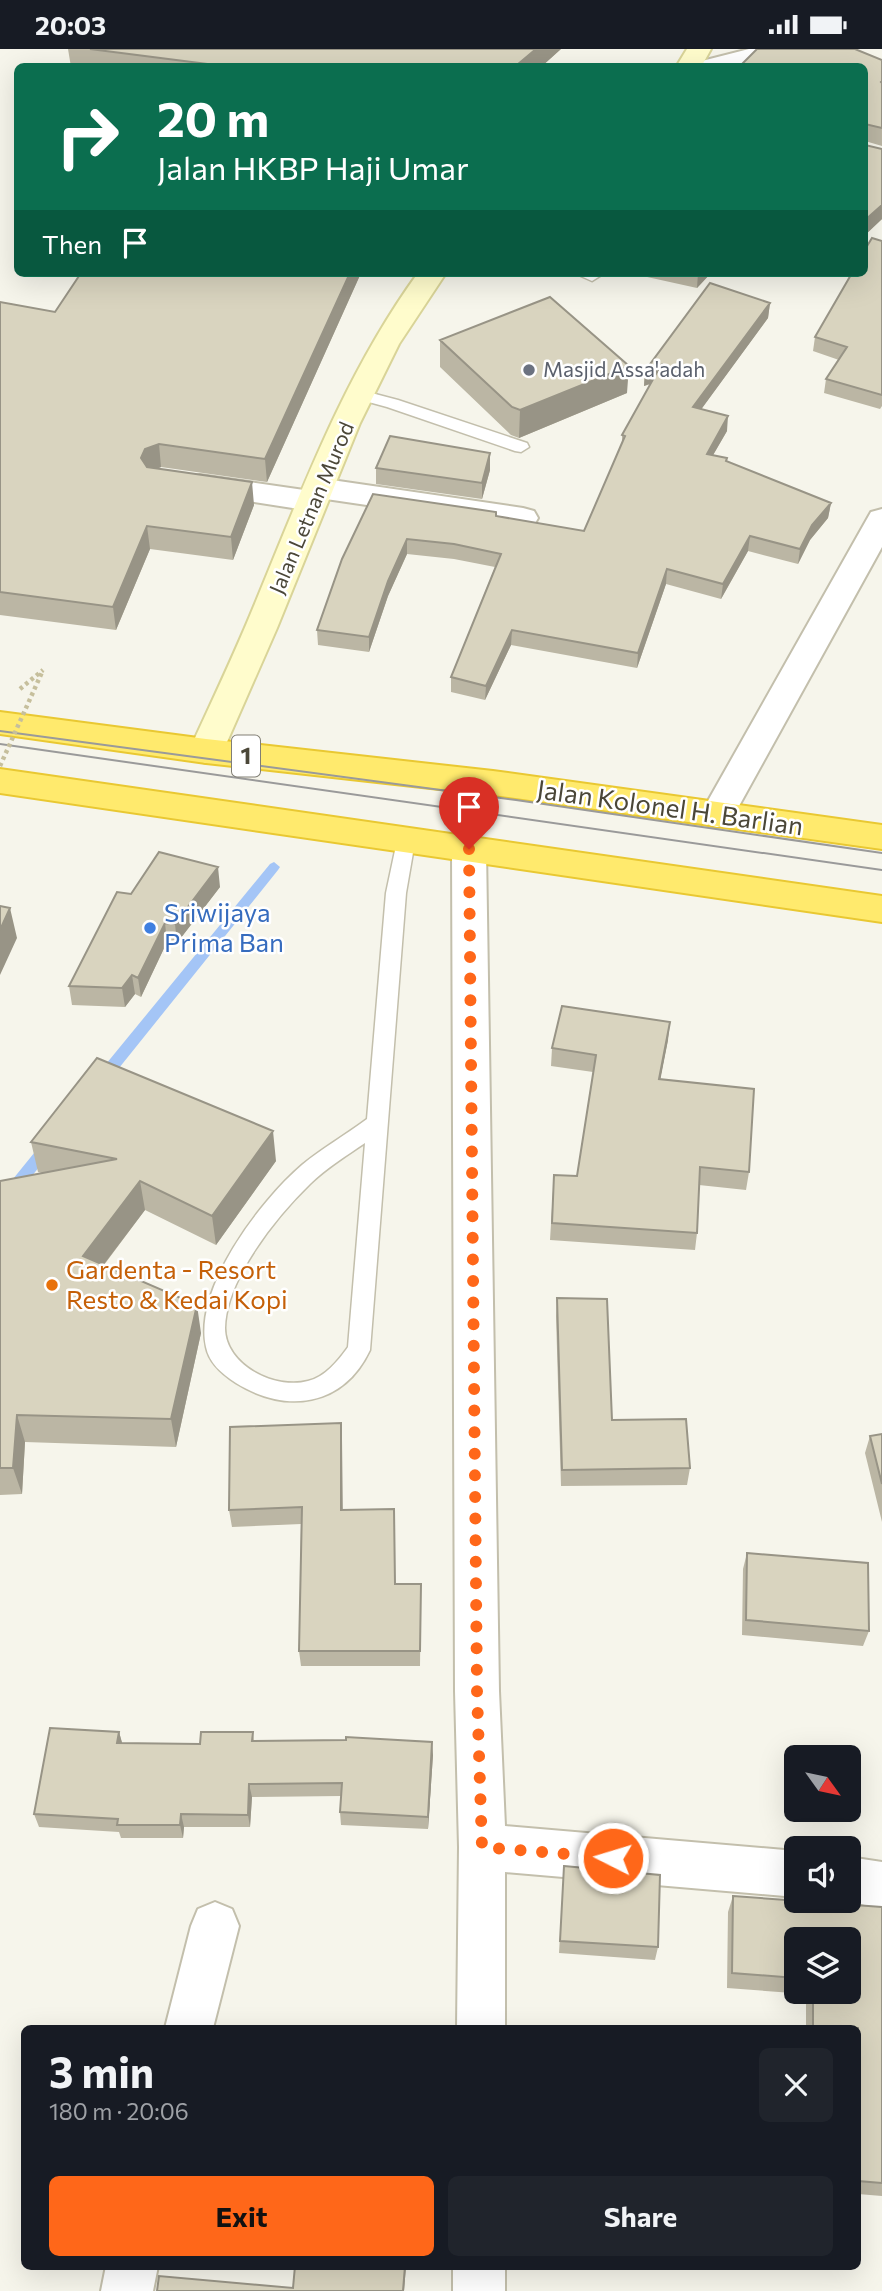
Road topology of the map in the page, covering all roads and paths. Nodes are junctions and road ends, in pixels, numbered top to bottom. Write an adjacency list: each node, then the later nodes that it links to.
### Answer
1 (779, 49): 2 (street)
2 (723, 63)
3 (429, 277): 4 (street, Jalan Letnan Murod)
4 (360, 395): 5 (lane); 7 (street, Jalan Letnan Murod)
5 (521, 447)
6 (175, 481): 7 (street)
7 (315, 494): 8 (street); 12 (street, Jalan Letnan Murod)
8 (523, 518)
9 (882, 519): 15 (street)
10 (43, 670): 13 (path, bridge)
11 (0, 723): 12 (highway, Jalan Kolonel H. Barlian / 1)
12 (206, 751): 15 (highway, Jalan Kolonel H. Barlian / 1)
13 (0, 766)
14 (0, 781): 17 (highway, 1)
15 (717, 815): 16 (highway, Jalan Kolonel H. Barlian / 1)
16 (882, 837)
17 (406, 841): 18 (highway, 1); 20 (lane)
18 (469, 849): 19 (highway, 1); 21 (street)
19 (882, 909)
20 (375, 1125): 20 (lane)
21 (482, 1847): 22 (street); 27 (street)
22 (784, 1873)
23 (861, 1882): 24 (street)
24 (882, 1885)
25 (215, 1926): 26 (street)
26 (190, 2025)
27 (481, 2025)
28 (131, 2270): 30 (street)
29 (480, 2270): 31 (street)
30 (127, 2291)
31 (479, 2291)

